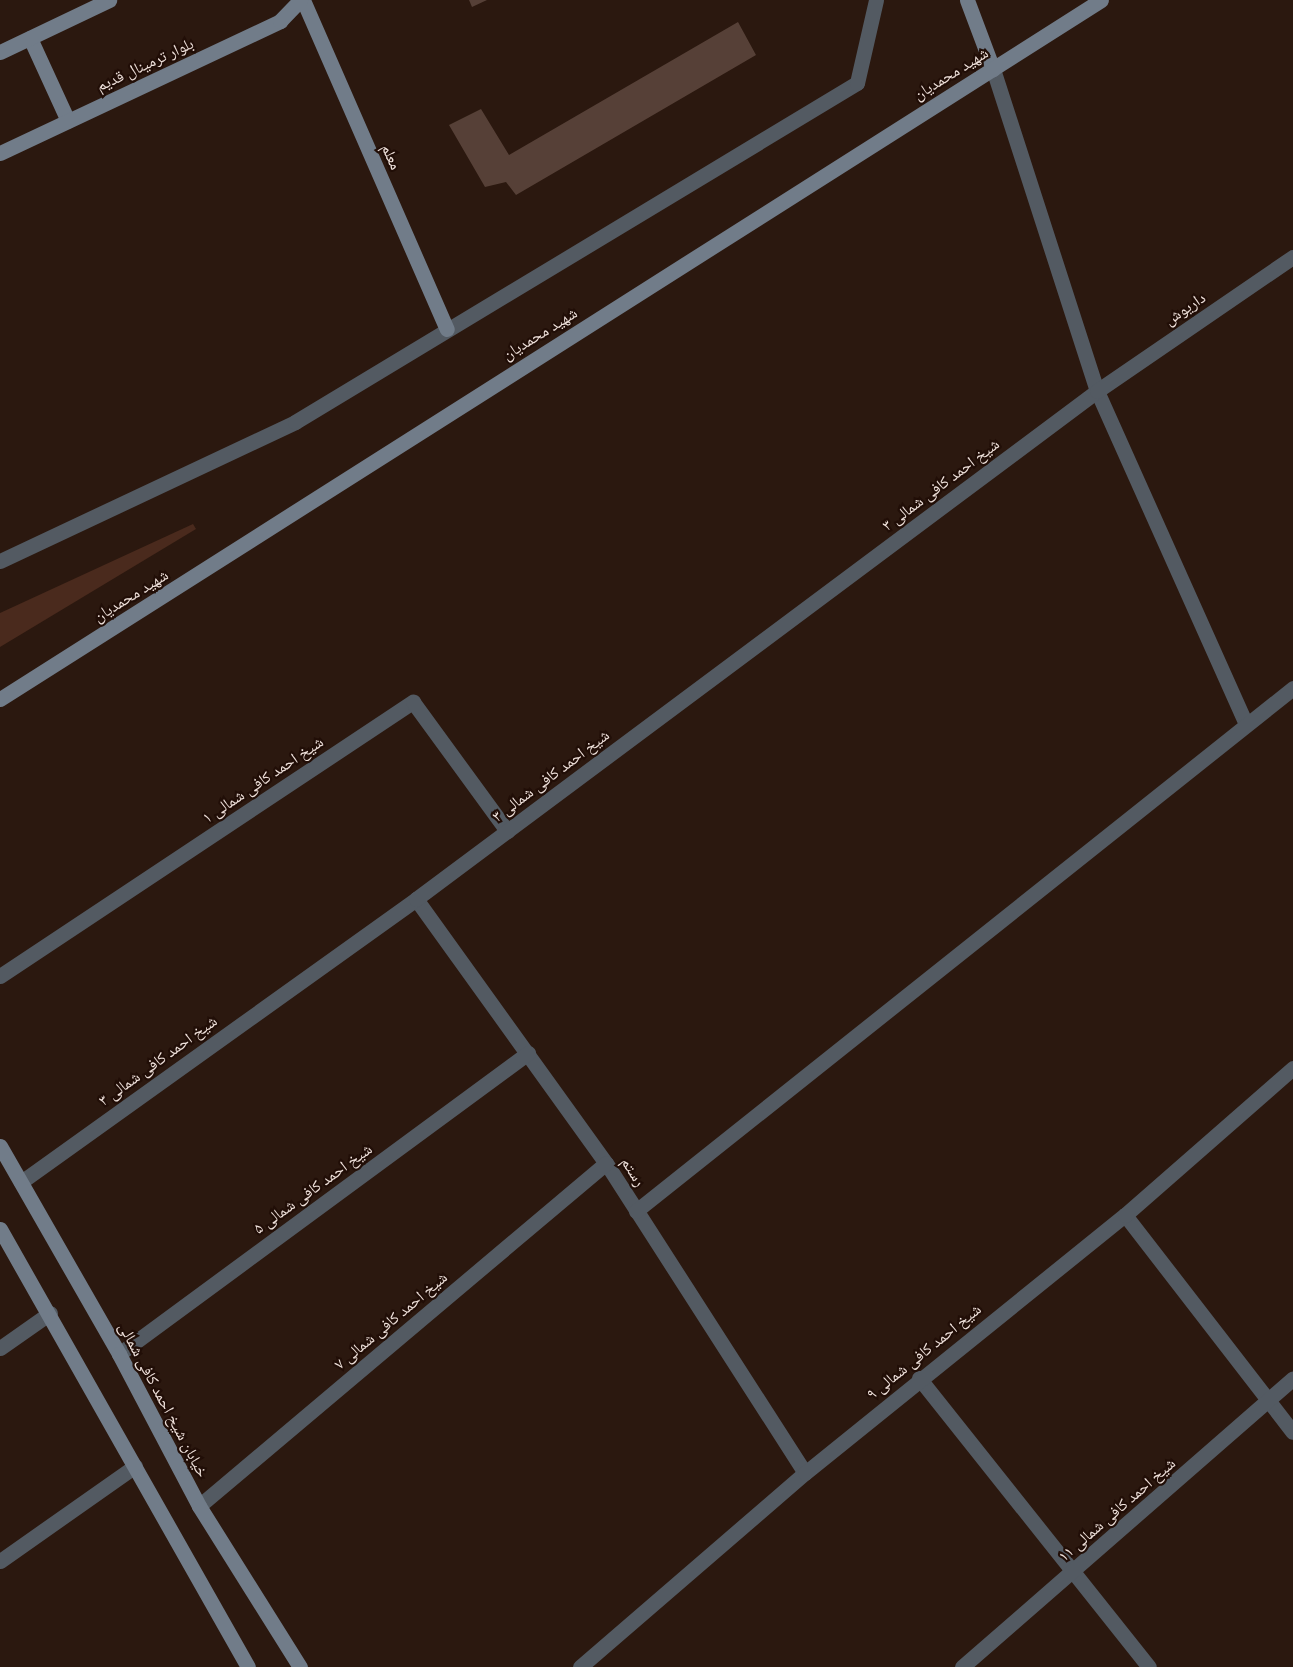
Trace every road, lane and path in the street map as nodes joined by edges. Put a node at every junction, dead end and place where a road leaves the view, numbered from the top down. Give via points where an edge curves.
1 (109, 0) edge
2 (301, 0) edge
3 (876, 0) edge
4 (967, 0) edge
5 (1101, 0) edge
6 (30, 38) junction
7 (0, 52) edge
8 (993, 69) junction
9 (68, 121) junction
10 (0, 153) edge
11 (1293, 257) edge
12 (447, 329) junction
13 (1097, 391) junction
14 (0, 561) edge
15 (1293, 688) edge
16 (0, 699) edge
17 (1246, 724) junction
18 (507, 831) junction
19 (416, 899) junction
20 (0, 976) edge
21 (528, 1053) junction
22 (1293, 1068) edge
23 (0, 1146) edge
24 (606, 1163) junction
25 (21, 1182) junction
26 (636, 1211) junction
27 (1125, 1215) junction
28 (0, 1229) edge
29 (50, 1313) junction
30 (0, 1348) edge
31 (119, 1354) junction
32 (919, 1378) junction
33 (1293, 1378) edge
34 (1267, 1402) junction
35 (1293, 1432) edge
36 (135, 1466) junction
37 (805, 1473) junction
38 (199, 1506) junction
39 (0, 1561) edge
40 (1072, 1574) junction
41 (248, 1667) edge
42 (300, 1667) edge
43 (580, 1667) edge
44 (963, 1667) edge
45 (1149, 1667) edge

1 - 6 street
2 - 9 street, بلوار ترمینال قدیم via 280,21
2 - 12 street, معلم
3 - 12 street via 857,82
4 - 8 street
5 - 8 street, شهید محمدیان
6 - 7 street
6 - 9 street
8 - 13 street
8 - 16 street, شهید محمدیان
9 - 10 street, بلوار ترمینال قدیم
11 - 13 street, داریوش
12 - 14 street via 295,422
13 - 17 street
13 - 18 street, شیخ احمد کافی شمالی ۳
15 - 17 street
17 - 26 street
18 - 19 street, شیخ احمد کافی شمالی ۳
18 - 20 street, شیخ احمد کافی شمالی ۱ via 414,702
19 - 21 street, رستم
19 - 25 street, شیخ احمد کافی شمالی ۳
21 - 24 street, رستم
21 - 31 street, شیخ احمد کافی شمالی ۵
22 - 27 street, شیخ احمد کافی شمالی ۹
23 - 25 street, خیابان شیخ احمد کافی شمالی
24 - 26 street, رستم
24 - 38 street, شیخ احمد کافی شمالی ۷
25 - 31 street, خیابان شیخ احمد کافی شمالی
26 - 37 street, رستم
27 - 32 street, شیخ احمد کافی شمالی ۹
27 - 34 street
28 - 29 street
29 - 30 street
29 - 36 street
31 - 38 street, خیابان شیخ احمد کافی شمالی
32 - 37 street, شیخ احمد کافی شمالی ۹
32 - 40 street
33 - 34 street, شیخ احمد کافی شمالی ۱۱
34 - 35 street
34 - 40 street, شیخ احمد کافی شمالی ۱۱
36 - 39 street
36 - 41 street
37 - 43 street, شیخ احمد کافی شمالی ۹
38 - 42 street, خیابان شیخ احمد کافی شمالی
40 - 44 street, شیخ احمد کافی شمالی ۱۱
40 - 45 street

